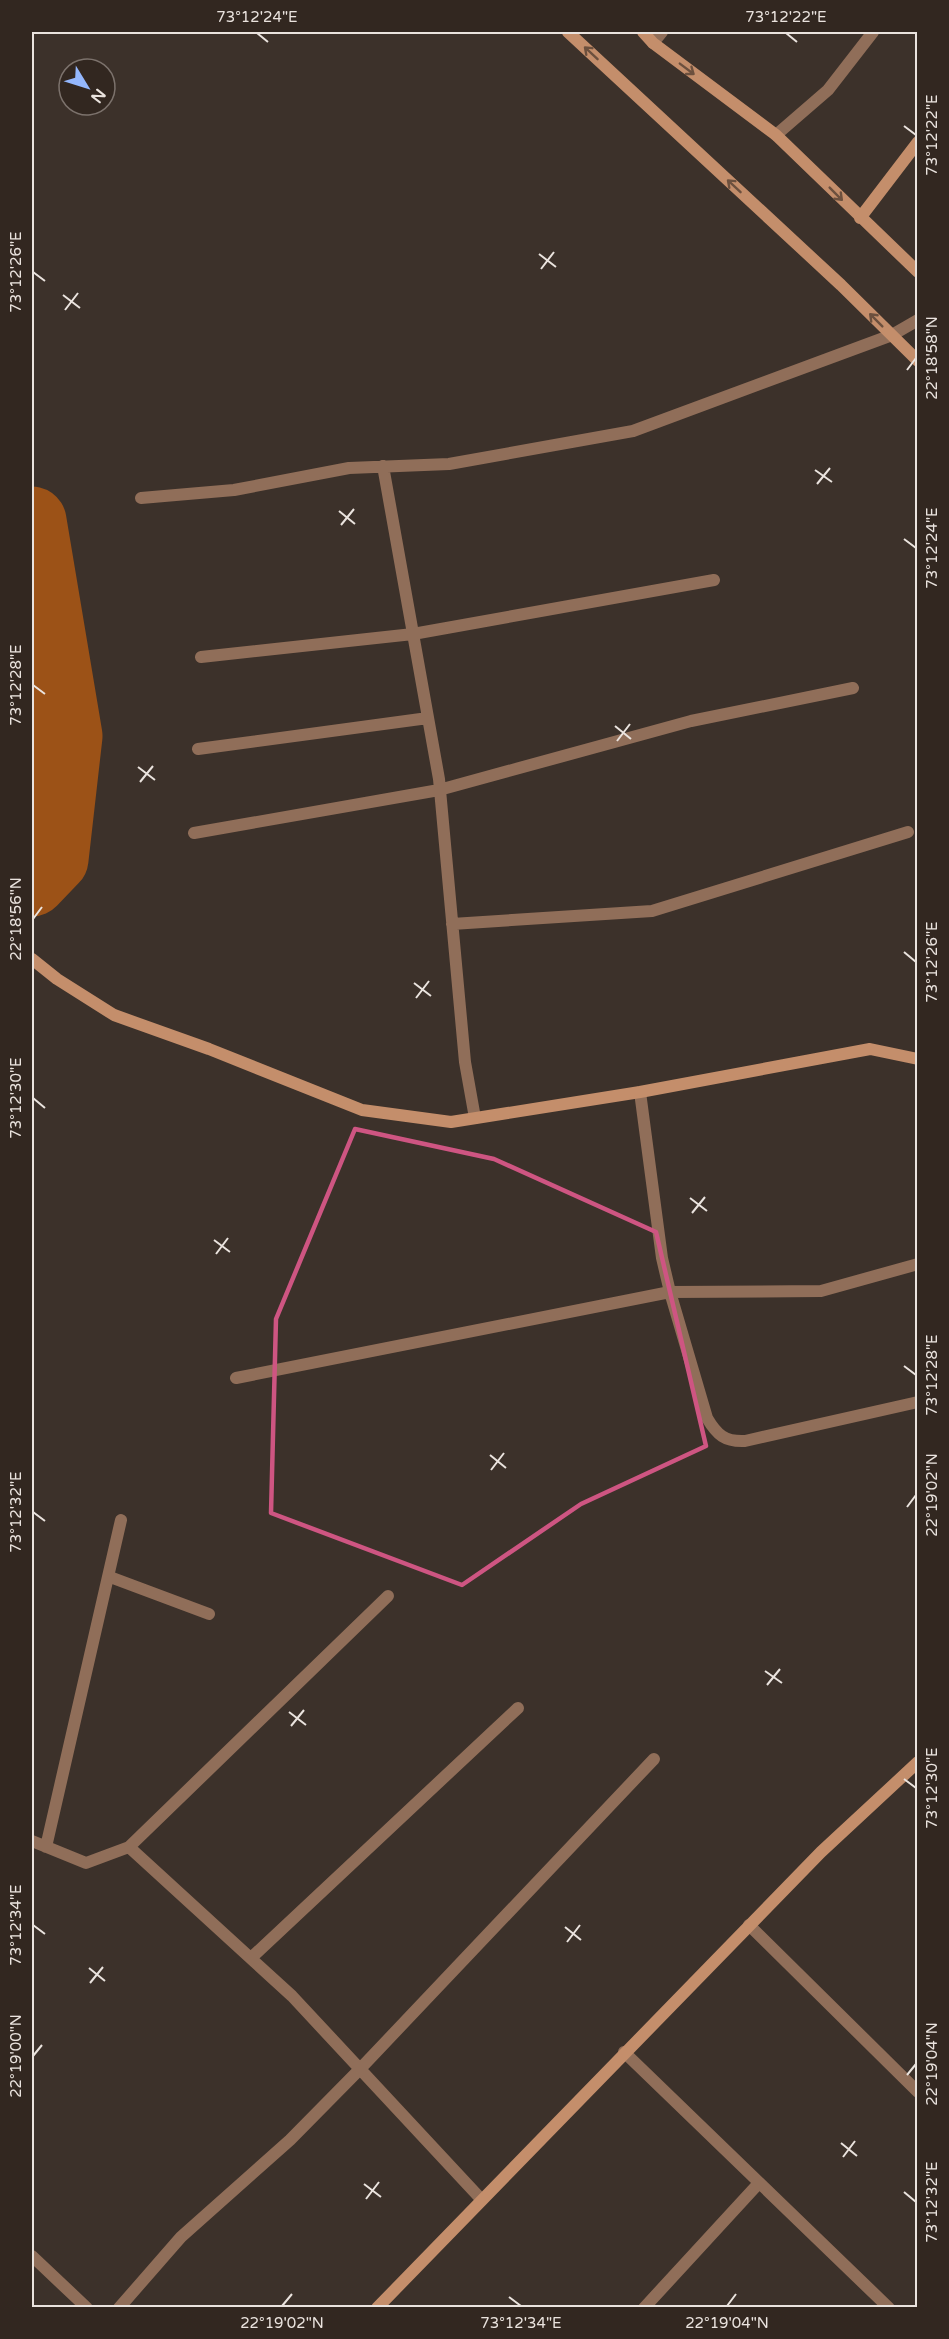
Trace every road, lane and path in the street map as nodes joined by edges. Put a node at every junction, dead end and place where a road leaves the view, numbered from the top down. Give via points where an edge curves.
1 (568, 32) edge
2 (643, 32) edge
3 (662, 32) edge
4 (873, 32) edge
5 (653, 43) junction
6 (776, 135) junction
7 (918, 142) edge
8 (860, 218) junction
9 (918, 272) edge
10 (918, 321) edge
11 (892, 335) junction
12 (918, 361) edge
13 (383, 466) junction
14 (141, 498) dead end
15 (714, 580) dead end
16 (412, 633) junction
17 (201, 657) dead end
18 (853, 688) dead end
19 (428, 718) junction
20 (198, 749) dead end
21 (439, 790) junction
22 (908, 832) dead end
23 (194, 833) dead end
24 (452, 924) junction
25 (32, 959) edge
26 (918, 1059) edge
27 (640, 1092) junction
28 (475, 1118) junction
29 (918, 1264) edge
30 (670, 1292) junction
31 (236, 1378) dead end
32 (918, 1402) edge
33 (121, 1520) dead end
34 (110, 1577) junction
35 (388, 1596) dead end
36 (209, 1614) dead end
37 (518, 1708) dead end
38 (654, 1759) dead end
39 (918, 1762) edge
40 (32, 1841) edge
41 (46, 1847) junction
42 (129, 1847) junction
43 (749, 1925) junction
44 (251, 1958) junction
45 (624, 2052) junction
46 (360, 2069) junction
47 (918, 2092) edge
48 (759, 2182) junction
49 (481, 2199) junction
50 (32, 2256) edge
51 (87, 2307) edge
52 (119, 2307) edge
53 (378, 2307) edge
54 (644, 2307) edge
55 (889, 2307) edge

11 -> 1 street
2 - 5 street
3 - 5 street
4 - 6 street via 828,90
5 -> 6 street
6 -> 8 street
7 - 8 street
8 - 9 street
10 - 11 street
11 - 12 street
11 - 13 street via 633,431 449,464
13 - 14 street via 349,468 234,490
13 - 16 street
15 - 16 street
16 - 17 street
16 - 19 street
18 - 21 street via 691,721
19 - 20 street
19 - 21 street
21 - 23 street
21 - 24 street
22 - 24 street via 652,911
24 - 28 street via 465,1062
25 - 28 street via 114,1015 362,1110 451,1122
26 - 27 street via 870,1049
27 - 28 street
27 - 30 street
29 - 30 street via 821,1291
30 - 31 street
30 - 32 street via 707,1418 729,1442
33 - 34 street
34 - 36 street
34 - 41 street
35 - 42 street
37 - 44 street
38 - 46 street
39 - 43 street
40 - 41 street
41 - 42 street via 86,1863
42 - 44 street
43 - 45 street
43 - 47 street
44 - 46 street
45 - 48 street
45 - 49 street
46 - 49 street
46 - 52 street via 290,2140 181,2237
48 - 54 street
48 - 55 street
49 - 53 street
50 - 51 street

